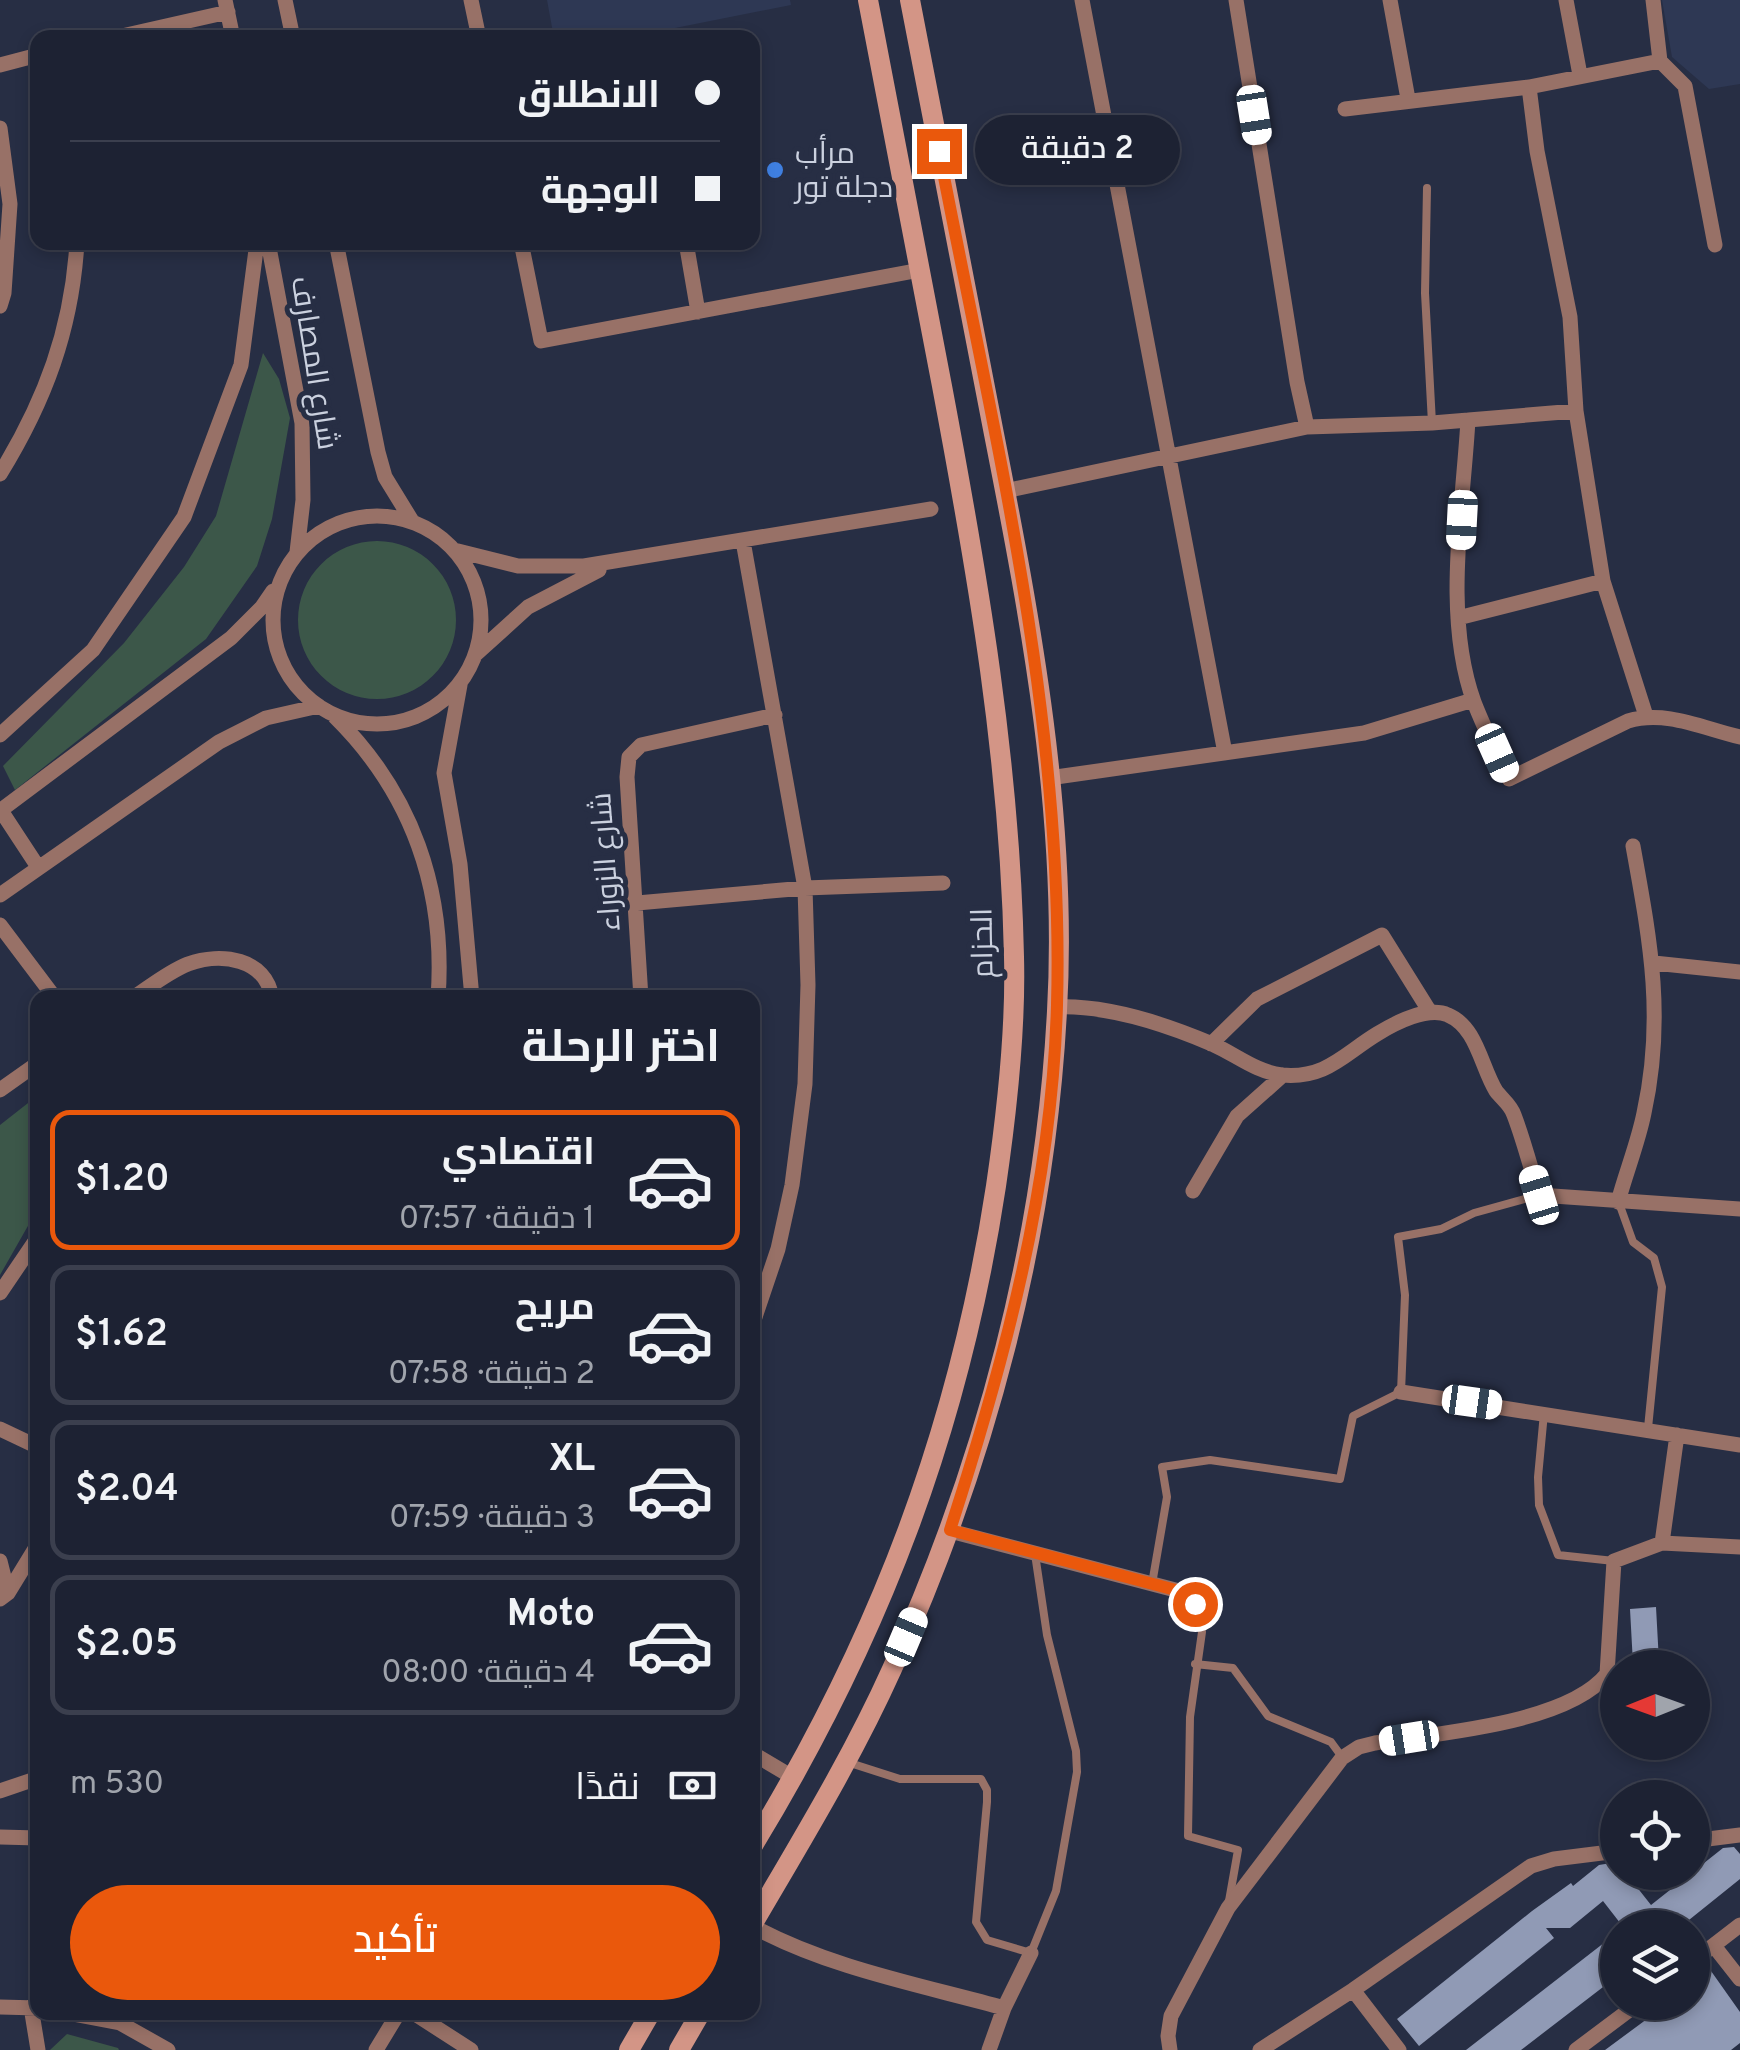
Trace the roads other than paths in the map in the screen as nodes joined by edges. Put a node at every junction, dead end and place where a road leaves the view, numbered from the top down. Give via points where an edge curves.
1 (286, 0) edge
2 (471, 0) edge
3 (868, 0) edge
4 (910, 0) edge
5 (1082, 0) edge
6 (1236, 0) edge
7 (1390, 0) edge
8 (1566, 0) edge
9 (1653, 0) edge
10 (226, 6) edge
11 (141, 30) edge
12 (292, 30) edge
13 (477, 30) edge
14 (30, 57) edge
15 (1660, 61) junction
16 (0, 65) edge
17 (1580, 75) junction
18 (1530, 87) junction
19 (1408, 100) junction
20 (1346, 108) dead end
21 (0, 128) edge
22 (1427, 188) dead end
23 (1715, 245) dead end
24 (77, 250) edge
25 (256, 250) edge
26 (270, 250) edge
27 (338, 250) edge
28 (523, 250) edge
29 (687, 250) edge
30 (920, 270) junction
31 (0, 306) edge
32 (698, 312) junction
33 (1576, 411) junction
34 (1468, 420) junction
35 (1432, 423) junction
36 (1307, 428) junction
37 (1170, 456) junction
38 (0, 474) edge
39 (1005, 492) junction
40 (931, 508) dead end
41 (412, 521) junction
42 (743, 541) junction
43 (454, 550) junction
44 (297, 552) junction
45 (622, 562) junction
46 (280, 579) junction
47 (1603, 580) junction
48 (1458, 618) junction
49 (474, 656) junction
50 (460, 681) junction
51 (1473, 700) junction
52 (325, 710) junction
53 (775, 715) junction
54 (1646, 716) junction
55 (0, 735) edge
56 (1740, 737) edge
57 (1226, 753) junction
58 (1049, 778) junction
59 (0, 809) edge
60 (1633, 846) dead end
61 (38, 867) junction
62 (943, 883) dead end
63 (805, 888) junction
64 (0, 894) edge
65 (637, 902) junction
66 (0, 925) edge
67 (1654, 963) junction
68 (1740, 972) edge
69 (49, 990) edge
70 (145, 990) edge
71 (271, 990) edge
72 (438, 990) edge
73 (471, 990) edge
74 (641, 990) edge
75 (1057, 1007) junction
76 (1430, 1012) junction
77 (1212, 1044) junction
78 (30, 1069) edge
79 (1283, 1075) junction
80 (0, 1090) edge
81 (1193, 1191) dead end
82 (1539, 1195) junction
83 (1618, 1202) junction
84 (1740, 1209) edge
85 (30, 1249) edge
86 (0, 1293) edge
87 (760, 1301) edge
88 (1401, 1392) junction
89 (1544, 1413) junction
90 (1648, 1428) junction
91 (0, 1430) edge
92 (1676, 1435) junction
93 (30, 1443) edge
94 (1740, 1444) edge
95 (950, 1530) junction
96 (1662, 1543) junction
97 (1740, 1547) edge
98 (1035, 1554) junction
99 (30, 1556) edge
100 (0, 1560) edge
101 (1614, 1561) junction
102 (1152, 1584) junction
103 (1183, 1592) joint
104 (4, 1596) edge
105 (1195, 1664) junction
106 (760, 1758) edge
107 (1342, 1758) junction
108 (846, 1762) junction
109 (794, 1778) junction
110 (30, 1781) edge
111 (0, 1791) edge
112 (760, 1834) edge
113 (1740, 1836) edge
114 (0, 1837) edge
115 (30, 1838) edge
116 (1710, 1840) edge
117 (1600, 1853) edge
118 (1228, 1908) junction
119 (760, 1911) edge
120 (1740, 1925) edge
121 (760, 1929) edge
122 (1714, 1946) junction
123 (1710, 1949) edge
124 (1031, 1953) junction
125 (1740, 1979) edge
126 (1353, 1990) junction
127 (0, 2007) edge
128 (30, 2008) edge
129 (1004, 2008) junction
130 (35, 2020) edge
131 (104, 2020) edge
132 (394, 2020) edge
133 (424, 2020) edge
134 (647, 2020) edge
135 (696, 2020) edge
136 (1622, 2020) edge
137 (1600, 2043) edge
138 (38, 2050) edge
139 (168, 2050) edge
140 (376, 2050) edge
141 (471, 2050) edge
142 (628, 2050) edge
143 (679, 2050) edge
144 (989, 2050) edge
145 (1170, 2050) edge
146 (1260, 2050) edge
147 (1399, 2050) edge
148 (1576, 2050) edge

1 - 12 street
2 - 13 street
3 - 30 main road, الحزام
4 - 39 main road
5 - 37 street
6 - 36 street
7 - 19 street
8 - 17 street
9 - 15 street
10 - 11 street
14 - 16 street
15 - 17 street
15 - 23 street via 1685,86
17 - 18 street
18 - 19 street
18 - 33 street via 1570,317
19 - 20 street
21 - 31 street via 10,204
22 - 35 lane
24 - 38 street via 56,366
25 - 55 street via 241,365 184,517 92,650
26 - 44 street, شارع المصارف via 302,423
27 - 41 street via 378,452
28 - 32 street via 541,342
29 - 32 street
30 - 32 street
30 - 109 main road, الحزام via 989,644 1006,791 1014,961 1003,1140 978,1299 940,1439 870,1628
33 - 34 street
33 - 47 street
34 - 35 street
34 - 48 street
35 - 36 street
36 - 37 street
37 - 39 street
37 - 57 street
39 - 58 main road
40 - 42 street
41 - 43 street
41 - 44 street via 350,519
42 - 45 street
42 - 53 street
43 - 45 street via 536,567
43 - 49 street via 477,594
44 - 46 street
45 - 49 street via 586,574 528,608
46 - 52 street via 273,626 280,657 295,685
46 - 59 street via 230,638
47 - 48 street
47 - 54 street
48 - 51 street
49 - 50 street
50 - 52 street via 438,704 394,722 363,723
50 - 73 street via 444,773
51 - 54 street via 1508,779
51 - 57 street via 1364,733
52 - 61 street via 266,718 219,742
52 - 72 street via 385,776 421,846 438,932
53 - 63 street
53 - 65 street, شارع الزوراء via 641,745 629,757
54 - 56 street
57 - 58 street
58 - 75 main road
59 - 61 street
60 - 67 street
61 - 64 street
62 - 63 street
63 - 65 street
63 - 87 street via 802,1100 786,1219
65 - 74 street, شارع الزوراء
66 - 69 street
67 - 68 street
67 - 83 street via 1644,1114
70 - 71 street via 193,962 215,960 260,969
75 - 77 street via 1125,1014
75 - 95 main road via 1042,1162 1023,1268 1001,1370
76 - 77 street via 1382,935 1257,1000
76 - 79 street via 1377,1034 1339,1064
76 - 82 street via 1446,1013 1470,1034 1496,1091 1513,1110
77 - 79 street
78 - 80 street
79 - 81 street via 1237,1116
82 - 83 street
82 - 88 lane via 1398,1237 1406,1295
83 - 84 street
83 - 90 lane via 1633,1242 1654,1258 1662,1286
85 - 86 street
88 - 89 street
88 - 102 lane via 1353,1416 1340,1479 1210,1460 1162,1467 1166,1497
89 - 90 street
89 - 101 lane via 1539,1505 1558,1555
90 - 92 street
91 - 93 street
92 - 94 street
92 - 96 street
95 - 98 street
95 - 108 main road
96 - 97 street
96 - 101 street
98 - 102 street
98 - 124 lane via 1077,1772 1056,1892
99 - 104 street
100 - 104 street
101 - 107 street via 1608,1674 1599,1684 1534,1715 1375,1743
102 - 103 street
103 - 105 lane via 1201,1618
105 - 107 lane via 1233,1668 1268,1716 1331,1742
105 - 118 lane via 1188,1836 1238,1850
106 - 109 street
107 - 118 street
108 - 119 main road
108 - 124 lane via 900,1779 980,1779 987,1802 976,1922 987,1940
109 - 112 main road, الحزام
110 - 111 street
113 - 116 street
114 - 115 street
117 - 126 street via 1531,1866
118 - 145 street via 1171,2016
120 - 122 street
121 - 129 street via 862,1968
122 - 123 street
122 - 125 street
124 - 129 street
126 - 146 street
126 - 147 street
127 - 128 street
129 - 144 street
130 - 138 street
131 - 139 street
132 - 140 street
133 - 141 street
134 - 142 main road
135 - 143 main road
136 - 137 street
137 - 148 street

